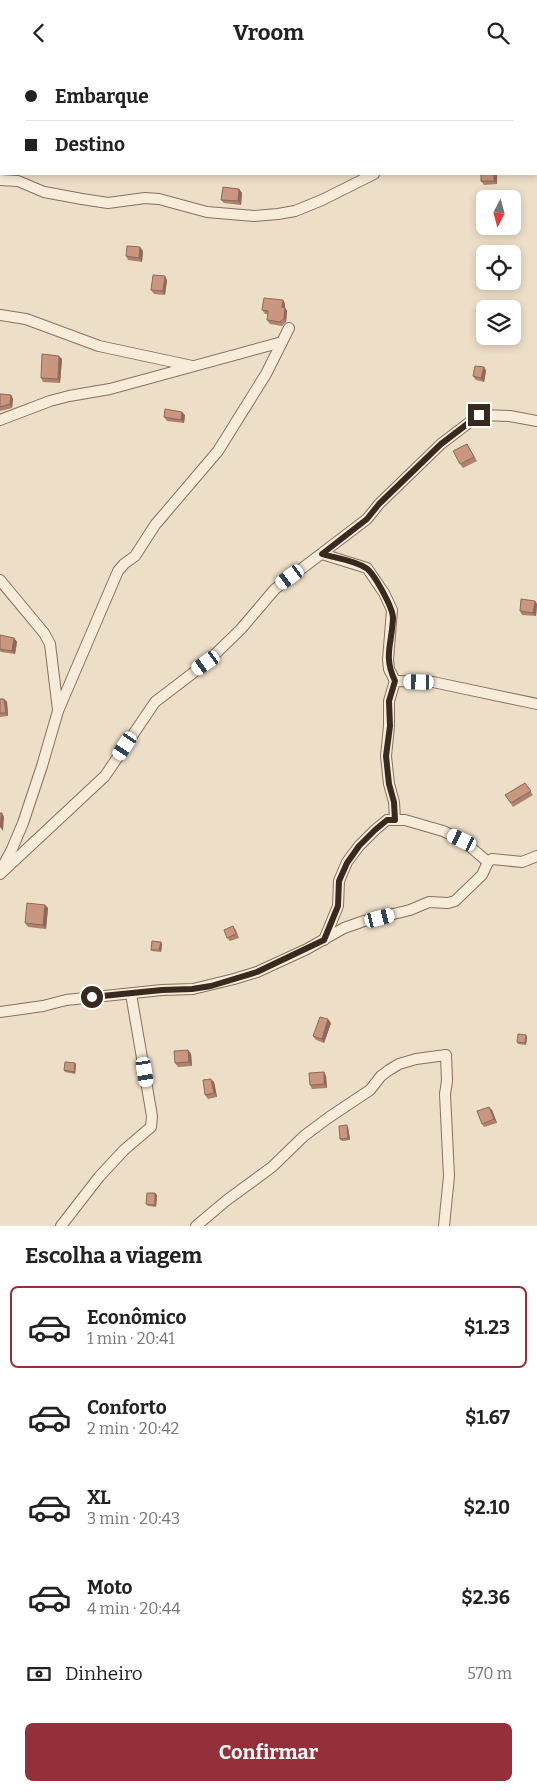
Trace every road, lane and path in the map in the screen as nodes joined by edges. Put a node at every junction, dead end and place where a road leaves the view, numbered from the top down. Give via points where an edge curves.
1 (372, 175) edge
2 (0, 180) edge
3 (0, 315) edge
4 (288, 328) dead end
5 (282, 341) junction
6 (193, 366) junction
7 (0, 420) edge
8 (537, 421) edge
9 (322, 554) junction
10 (0, 580) edge
11 (395, 681) junction
12 (537, 704) edge
13 (58, 711) junction
14 (395, 820) junction
15 (537, 856) edge
16 (488, 862) junction
17 (0, 873) edge
18 (324, 940) junction
19 (131, 994) junction
20 (0, 1012) edge
21 (61, 1226) edge
22 (196, 1226) edge
23 (444, 1226) edge

1 - 2 street via 295,211 254,216 207,211 159,199 108,203 44,192 18,181
3 - 6 street via 26,319 99,346
4 - 5 street
5 - 6 street
5 - 13 street via 266,374 218,451 155,525 134,556 118,571
6 - 7 street via 110,389 50,401
8 - 9 street via 479,415 441,444 367,519
9 - 11 street via 367,568 384,593 392,610 388,660
9 - 17 street via 274,589 241,629 206,663 155,702 106,776
10 - 13 street via 50,644
11 - 12 street via 433,682
11 - 14 street via 389,701 386,756
13 - 17 street via 23,823
14 - 16 street via 443,831 462,840
14 - 18 street via 387,820 375,830 347,863 339,881 338,906
15 - 16 street via 522,862 492,859
16 - 18 street via 482,875 455,901 429,903 364,921
18 - 19 street via 257,972 211,986
19 - 20 street via 66,1000
19 - 21 street via 152,1116 151,1127 99,1177
22 - 23 street via 272,1167 304,1136 370,1089 385,1073 416,1059 446,1055 449,1176

